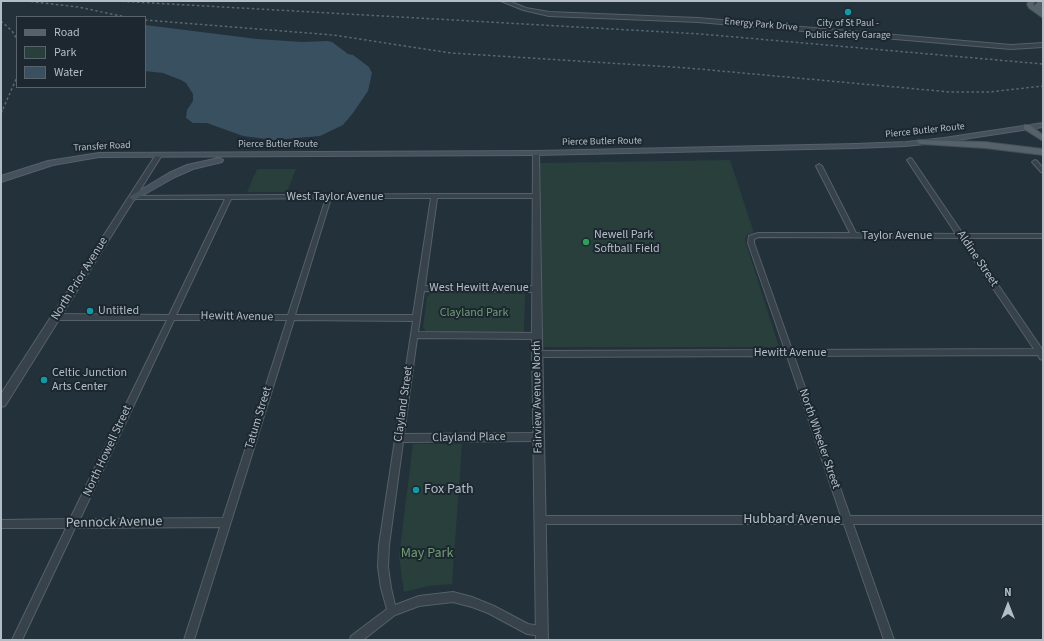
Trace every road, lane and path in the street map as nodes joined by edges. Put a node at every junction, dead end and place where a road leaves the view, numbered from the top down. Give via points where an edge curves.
1 (504, 1) edge
2 (1032, 1) edge
3 (1043, 2) edge
4 (1043, 12) edge
5 (1043, 16) edge
6 (1043, 45) edge
7 (1043, 125) edge
8 (1030, 126) junction
9 (1043, 134) edge
10 (1043, 139) edge
11 (921, 142) junction
12 (1043, 152) edge
13 (536, 153) junction
14 (159, 156) junction
15 (237, 156) junction
16 (910, 160) dead end
17 (1035, 162) dead end
18 (819, 166) dead end
19 (1043, 171) edge
20 (1, 179) edge
21 (434, 196) junction
22 (537, 196) junction
23 (133, 197) junction
24 (229, 197) junction
25 (329, 197) junction
26 (854, 236) junction
27 (962, 236) junction
28 (1043, 236) edge
29 (751, 238) joint
30 (421, 288) junction
31 (536, 288) junction
32 (172, 317) junction
33 (56, 318) junction
34 (290, 318) junction
35 (417, 318) junction
36 (414, 335) junction
37 (537, 336) junction
38 (537, 354) junction
39 (789, 354) junction
40 (1042, 354) edge
41 (1, 403) edge
42 (539, 437) junction
43 (400, 438) junction
44 (540, 520) junction
45 (848, 520) junction
46 (1043, 520) edge
47 (226, 522) junction
48 (1, 524) edge
49 (74, 524) junction
50 (392, 611) junction
51 (542, 636) edge
52 (18, 640) edge
53 (189, 640) edge
54 (355, 640) edge
55 (889, 640) edge

1 - 6 street, Energy Park Drive via 549,14 698,20 1011,47
2 - 5 main road via 1032,7
3 - 4 main road via 1037,6
7 - 8 main road, Pierce Butler Route
8 - 9 main road
8 - 10 main road
8 - 11 main road, Pierce Butler Route
11 - 12 main road via 985,145
11 - 13 main road, Pierce Butler Route via 855,146
13 - 15 main road, Pierce Butler Route
13 - 22 street, Fairview Avenue North
14 - 15 main road, Pierce Butler Route
14 - 20 main road, Transfer Road via 88,156 39,166
14 - 23 street, North Prior Avenue
15 - 23 main road via 172,174
16 - 27 street, Aldine Street
17 - 19 street
18 - 26 street
21 - 22 street, West Taylor Avenue
21 - 25 street, West Taylor Avenue
21 - 30 street, Clayland Street
22 - 31 street, Fairview Avenue North
23 - 24 street, West Taylor Avenue
23 - 33 street, North Prior Avenue
24 - 25 street, West Taylor Avenue
24 - 32 street, North Howell Street
25 - 34 street, Tatum Street
26 - 27 street, Taylor Avenue
26 - 29 street, Taylor Avenue via 758,235
27 - 28 street, Taylor Avenue
27 - 40 street, Aldine Street
29 - 39 street, North Wheeler Street
30 - 31 street, West Hewitt Avenue
30 - 35 street, Clayland Street
31 - 37 street, Fairview Avenue North
32 - 33 street, Hewitt Avenue
32 - 34 street, Hewitt Avenue
32 - 49 street, North Howell Street
33 - 41 street, North Prior Avenue
34 - 35 street, Hewitt Avenue
34 - 47 street, Tatum Street
35 - 36 street, Clayland Street
36 - 37 street
36 - 43 street, Clayland Street
37 - 38 street, Fairview Avenue North
38 - 39 street, Hewitt Avenue
38 - 42 street, Fairview Avenue North
39 - 40 street, Hewitt Avenue
39 - 45 street, North Wheeler Street
42 - 43 street, Clayland Place
42 - 44 street, Fairview Avenue North
43 - 50 street, Clayland Street via 384,545 383,567
44 - 45 street, Hubbard Avenue
44 - 51 street, Fairview Avenue North
45 - 46 street, Hubbard Avenue
45 - 55 street, North Wheeler Street
47 - 49 street, Pennock Avenue
47 - 53 street, Tatum Street
48 - 49 street, Pennock Avenue
49 - 52 street, North Howell Street
50 - 51 street via 419,601 453,597 491,609
50 - 54 street

